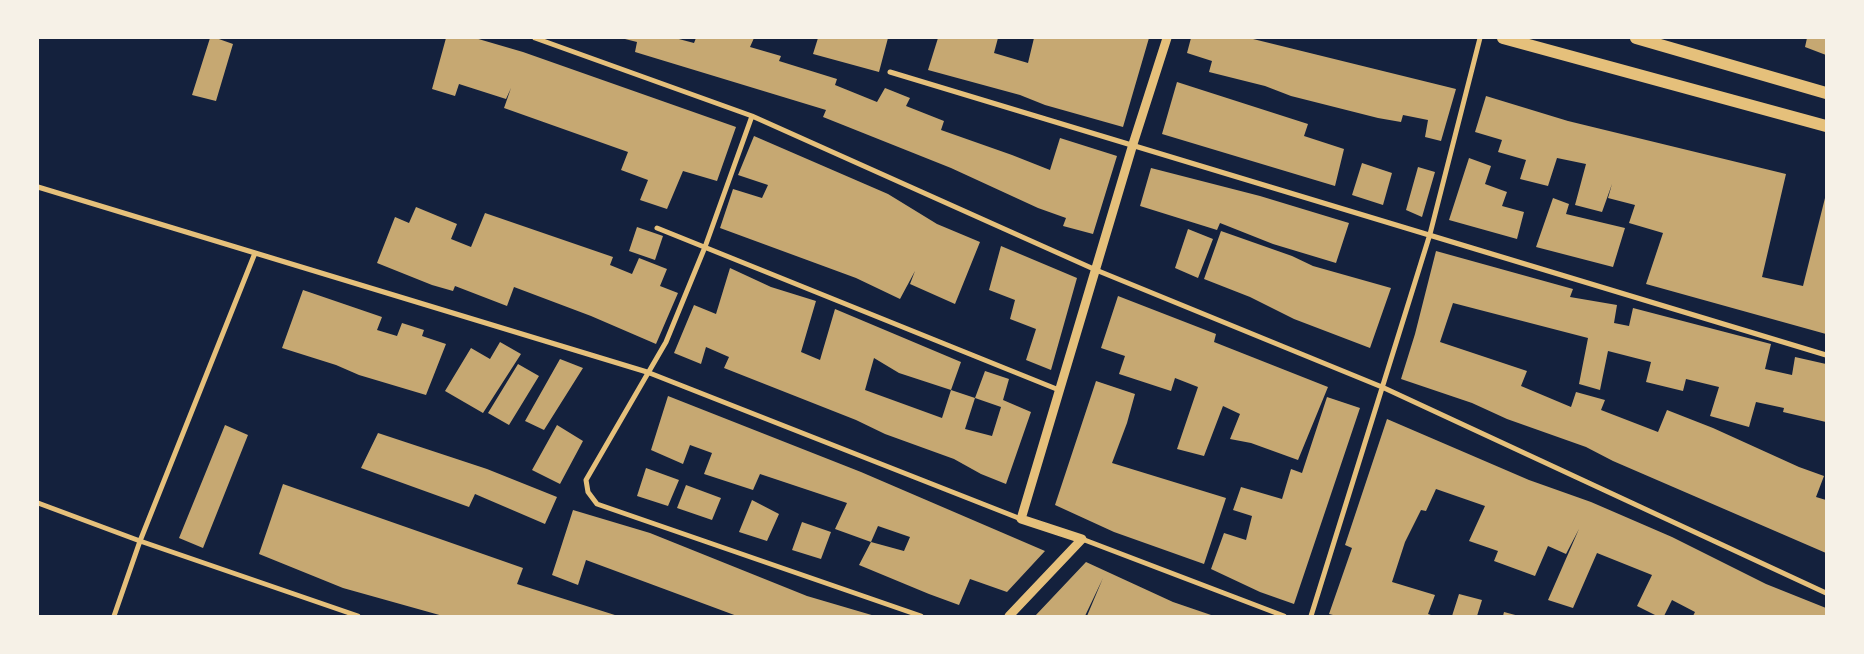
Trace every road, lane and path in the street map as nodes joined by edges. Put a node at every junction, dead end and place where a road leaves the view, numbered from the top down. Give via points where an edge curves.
1 (535, 38) edge
2 (1167, 38) edge
3 (1480, 38) edge
4 (1503, 38) edge
5 (1636, 38) edge
6 (890, 72) dead end
7 (1826, 93) edge
8 (752, 116) junction
9 (1826, 126) edge
10 (1133, 144) junction
11 (38, 187) edge
12 (658, 228) dead end
13 (1430, 234) junction
14 (705, 247) junction
15 (255, 253) junction
16 (1096, 270) junction
17 (1826, 354) edge
18 (647, 372) junction
19 (1382, 387) junction
20 (1060, 390) junction
21 (38, 503) edge
22 (1021, 519) junction
23 (1082, 539) junction
24 (140, 541) junction
25 (1826, 593) edge
26 (114, 616) edge
27 (358, 616) edge
28 (922, 616) edge
29 (1009, 616) edge
30 (1284, 616) edge
31 (1311, 616) edge

1 - 8 street
2 - 10 street
3 - 13 street
4 - 9 main road
5 - 7 main road
6 - 10 street
8 - 14 street
8 - 16 street
10 - 13 street
10 - 16 street
11 - 15 street
12 - 14 street
13 - 17 street
13 - 19 street
14 - 18 street via 666,342
14 - 20 street
15 - 18 street
15 - 24 street
16 - 19 street
16 - 20 street
18 - 22 street
18 - 28 street via 586,480 588,492 598,504
19 - 25 street
19 - 31 street
20 - 22 street
21 - 24 street
22 - 23 street
23 - 29 street
23 - 30 street
24 - 26 street
24 - 27 street

